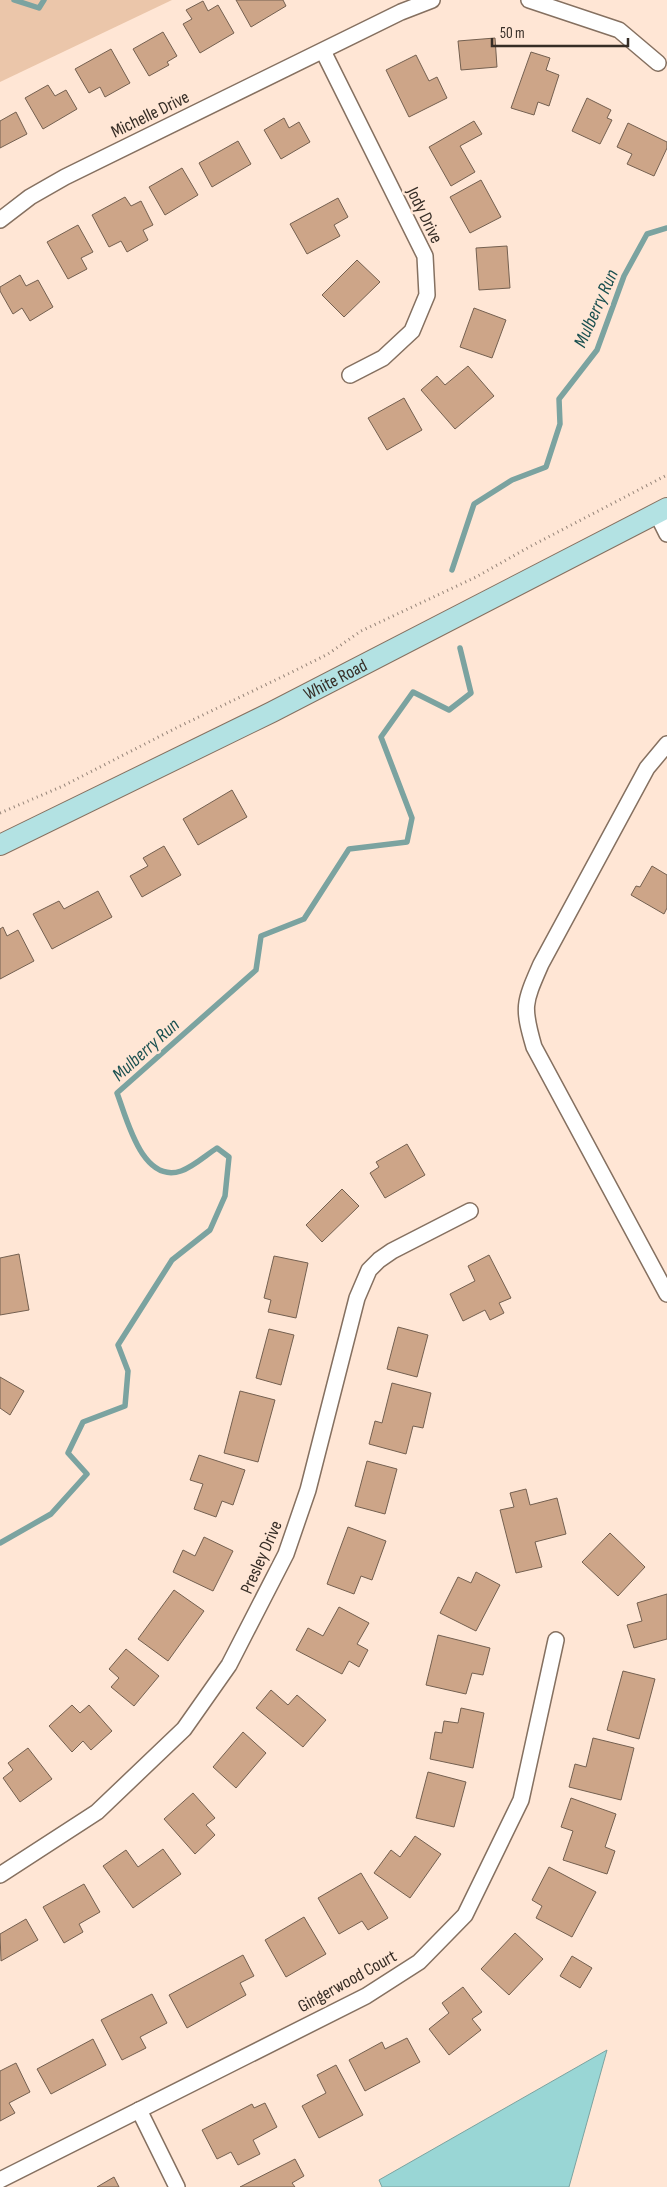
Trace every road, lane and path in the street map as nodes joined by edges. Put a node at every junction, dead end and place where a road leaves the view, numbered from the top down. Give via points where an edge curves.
1 (432, 0) edge
2 (529, 0) edge
3 (323, 51) junction
4 (658, 63) dead end
5 (0, 220) edge
6 (350, 375) dead end
7 (667, 475) edge
8 (662, 511) edge
9 (667, 534) edge
10 (667, 744) edge
11 (0, 813) edge
12 (0, 845) edge
13 (470, 1211) dead end
14 (667, 1294) edge
15 (556, 1640) dead end
16 (0, 1875) edge
17 (139, 2110) junction
18 (0, 2180) edge
19 (177, 2187) edge

1 - 3 street, Michelle Drive
2 - 4 street via 618,30
3 - 5 street, Michelle Drive via 65,177 30,197
3 - 6 street, Jody Drive via 425,256 427,295 412,331 383,358
7 - 11 path via 476,578 361,631 328,654 63,786
8 - 9 street
8 - 12 street, White Road via 281,708
10 - 14 street via 647,768 540,964 527,996 525,1016 534,1047
13 - 16 street, Presley Drive via 392,1251 369,1270 357,1298 308,1490 286,1554 229,1665 184,1729 97,1812
15 - 17 street, Gingerwood Court via 521,1800 465,1915 419,1962 366,1996
17 - 18 street, Gingerwood Court
17 - 19 street

